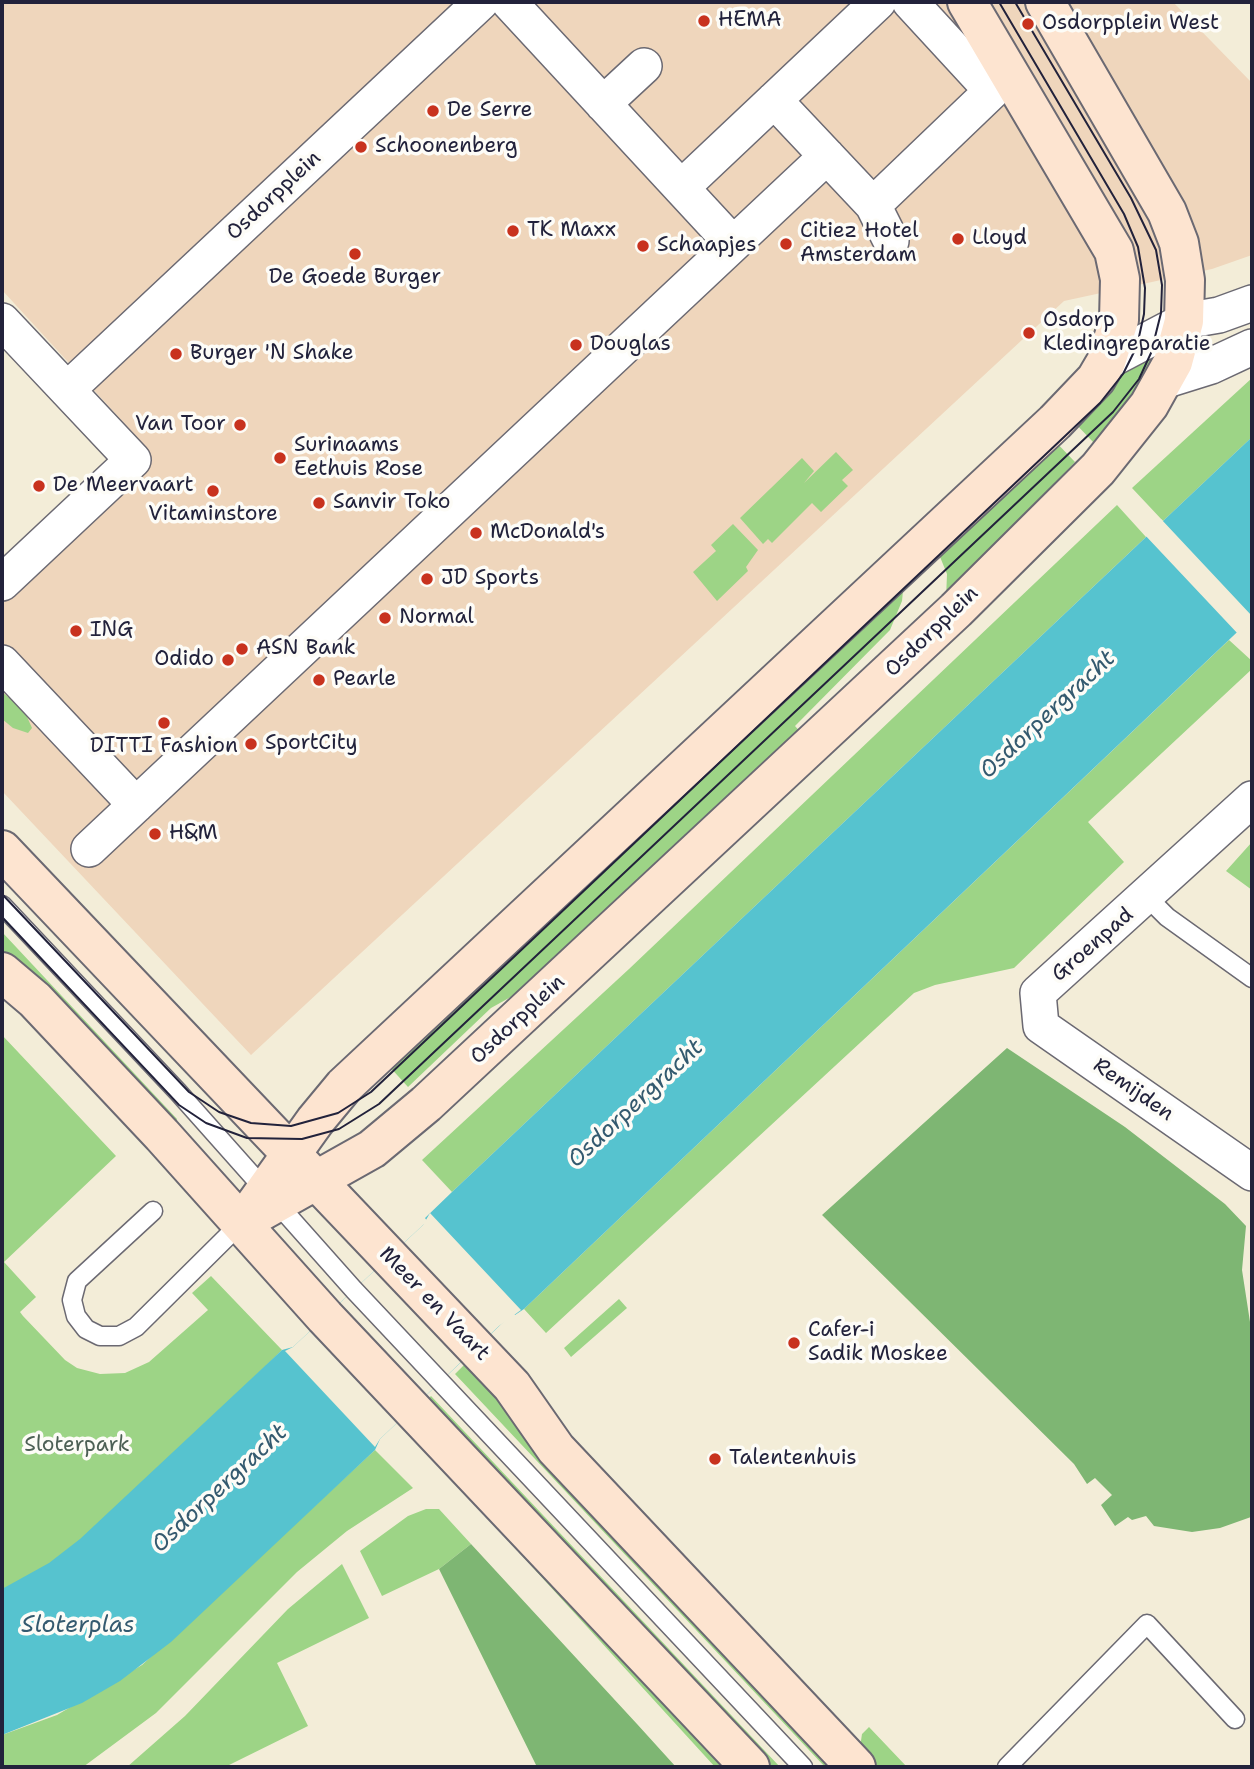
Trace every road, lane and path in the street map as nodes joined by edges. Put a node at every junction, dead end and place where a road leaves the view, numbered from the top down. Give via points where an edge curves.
1 (481, 2) edge
2 (509, 2) edge
3 (911, 2) edge
4 (967, 2) edge
5 (1045, 2) edge
6 (866, 6) edge
7 (644, 66) dead end
8 (774, 100) junction
9 (603, 104) junction
10 (827, 156) junction
11 (681, 188) junction
12 (873, 205) junction
13 (891, 241) dead end
14 (733, 244) junction
15 (1252, 303) edge
16 (2, 321) edge
17 (1184, 321) junction
18 (1252, 346) edge
19 (1106, 362) junction
20 (1163, 381) junction
21 (67, 390) junction
22 (2, 583) edge
23 (2, 663) edge
24 (1252, 799) edge
25 (136, 805) junction
26 (89, 849) dead end
27 (2, 850) edge
28 (1147, 897) junction
29 (2, 905) edge
30 (2, 972) edge
31 (1252, 978) edge
32 (1038, 993) joint
33 (344, 1086) junction
34 (248, 1109) junction
35 (372, 1149) junction
36 (303, 1167) junction
37 (1252, 1173) edge
38 (271, 1196) junction
39 (153, 1211) dead end
40 (242, 1222) junction
41 (357, 1223) junction
42 (1235, 1719) dead end
43 (750, 1767) edge
44 (803, 1767) edge
45 (856, 1767) edge
46 (1007, 1767) edge

1 - 21 street, Osdorpplein
2 - 9 street
3 - 12 street via 992,91
4 - 19 street, Osdorpplein via 1114,251 1120,279 1119,320
5 - 17 street, Osdorpplein via 1167,212 1179,243 1185,280
6 - 8 street
7 - 9 street
8 - 10 street
8 - 11 street
9 - 11 street
10 - 12 street
10 - 14 street
11 - 14 street
12 - 13 street
14 - 25 street
15 - 17 street
16 - 21 street
17 - 19 street
17 - 20 street, Osdorpplein
18 - 20 street via 1211,366
19 - 33 street, Osdorpplein via 1082,397
20 - 35 street, Osdorpplein via 1098,468 956,610 507,1031
21 - 22 street via 133,460
23 - 25 street
24 - 28 street, Groenpad
25 - 26 street
27 - 34 street, Meer en Vaart
28 - 31 lane, Groenpad via 1167,917
28 - 32 street, Groenpad
29 - 38 lane
30 - 40 street via 34,1000
32 - 37 street, Remijden via 1041,1026
33 - 34 street, Osdorpplein via 301,1106
33 - 36 street, Osdorpplein
34 - 36 street, Meer en Vaart
35 - 36 street, Osdorpplein
35 - 41 street, Osdorpplein via 351,1191
36 - 38 street, Osdorpplein
36 - 41 street, Meer en Vaart
38 - 40 street, Osdorpplein
38 - 44 lane
39 - 40 lane via 77,1281 72,1300 76,1316 86,1329 100,1336 119,1336 136,1327
40 - 43 street
41 - 45 street, Meer en Vaart via 524,1401 556,1449
42 - 46 lane via 1147,1624

